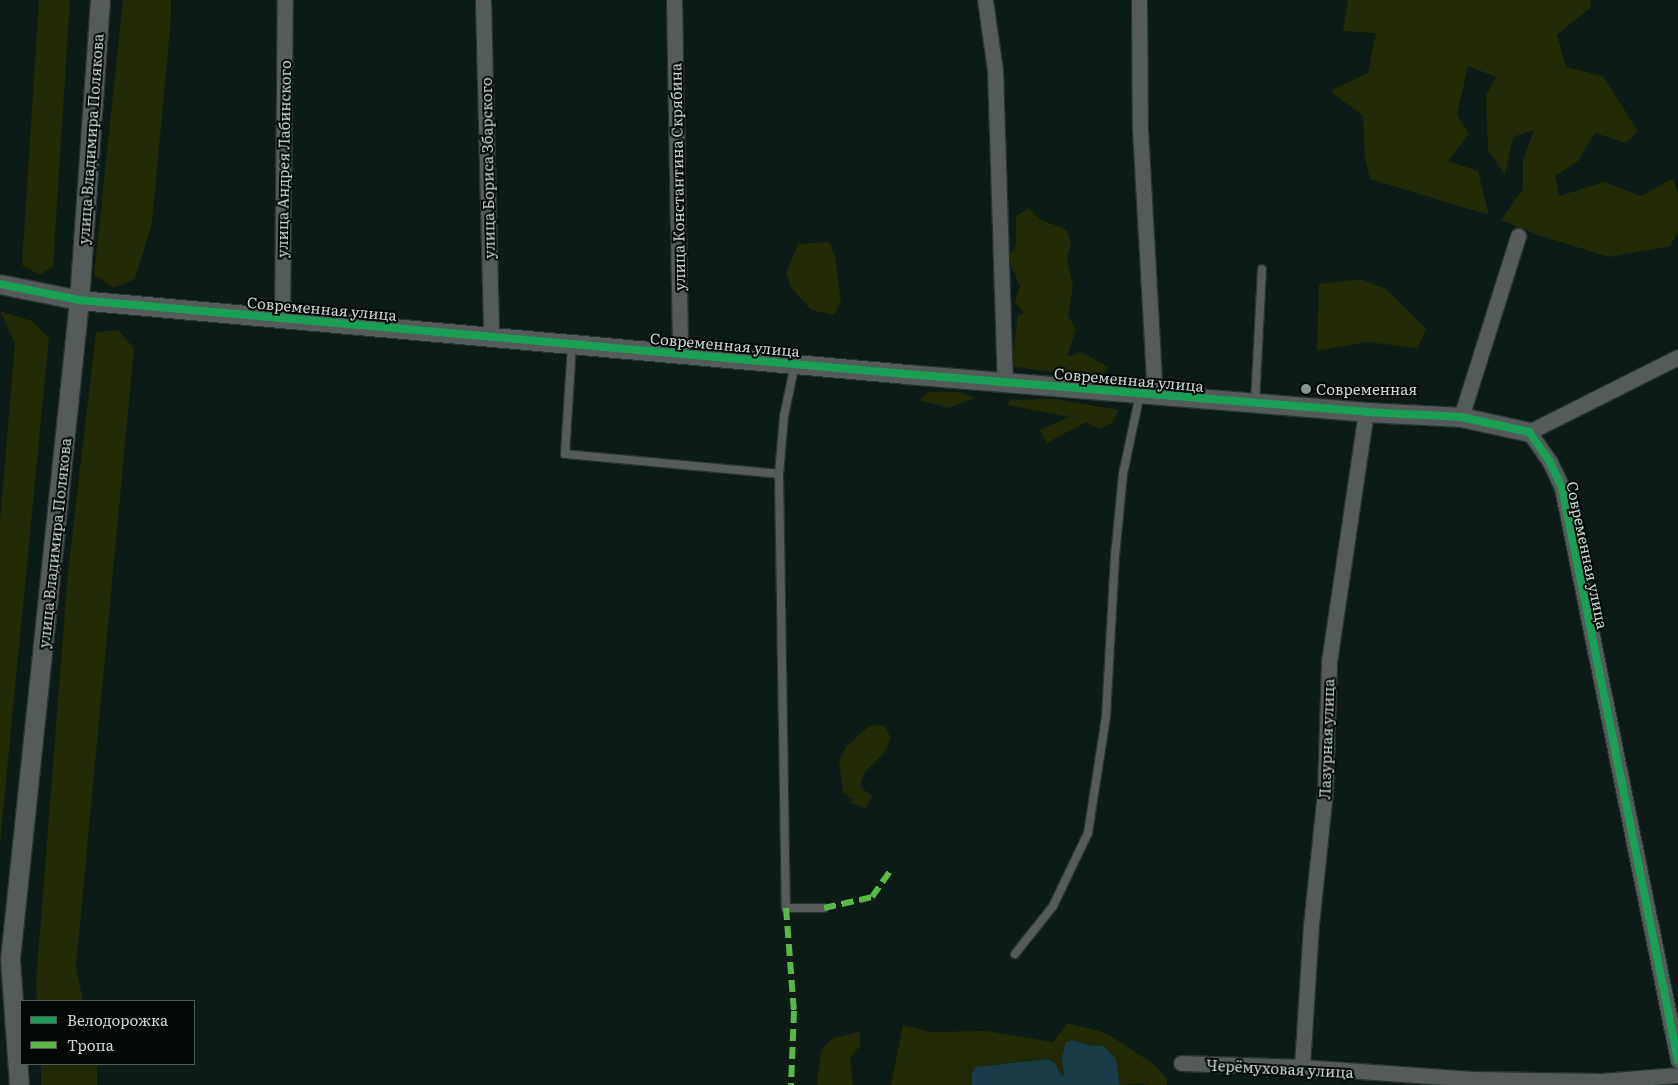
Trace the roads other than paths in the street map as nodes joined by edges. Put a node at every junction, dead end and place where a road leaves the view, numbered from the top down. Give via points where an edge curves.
1 (100, 0) edge
2 (285, 0) edge
3 (483, 0) edge
4 (674, 0) edge
5 (985, 0) edge
6 (1138, 0) edge
7 (1518, 236) dead end
8 (1262, 268) dead end
9 (0, 284) edge
10 (79, 300) junction
11 (282, 318) junction
12 (491, 337) junction
13 (572, 344) junction
14 (680, 354) junction
15 (1678, 357) edge
16 (795, 364) junction
17 (1005, 382) junction
18 (1148, 394) junction
19 (1255, 403) junction
20 (1366, 412) junction
21 (1462, 417) junction
22 (1529, 432) junction
23 (779, 474) junction
24 (824, 908) dead end
25 (1015, 954) dead end
26 (1678, 1060) edge
27 (1181, 1063) dead end
28 (1302, 1067) junction
29 (1678, 1075) edge
30 (19, 1085) edge

1 - 10 street, улица Владимира Полякова
2 - 11 street, улица Андрея Лабинского
3 - 12 street, улица Бориса Збарского
4 - 14 street, улица Константина Скрябина
5 - 17 street via 994,70
6 - 18 street
7 - 21 street
8 - 19 lane
9 - 10 street, Современная улица
10 - 11 street, Современная улица
10 - 30 street, улица Владимира Полякова via 10,959
11 - 12 street, Современная улица
12 - 13 street, Современная улица
13 - 14 street, Современная улица
13 - 23 lane via 565,454
14 - 16 street, Современная улица
15 - 22 street
16 - 17 street, Современная улица
16 - 23 lane via 784,416
17 - 18 street, Современная улица
18 - 19 street, Современная улица
18 - 25 lane via 1123,474 1106,717 1088,833 1053,906
19 - 20 street, Современная улица
20 - 21 street, Современная улица
20 - 28 street, Лазурная улица via 1329,662 1325,792 1311,925
21 - 22 street, Современная улица
22 - 26 street, Современная улица via 1550,462 1562,488
23 - 24 lane via 786,908
27 - 28 street, Черёмуховая улица
28 - 29 street, Черёмуховая улица via 1601,1081

